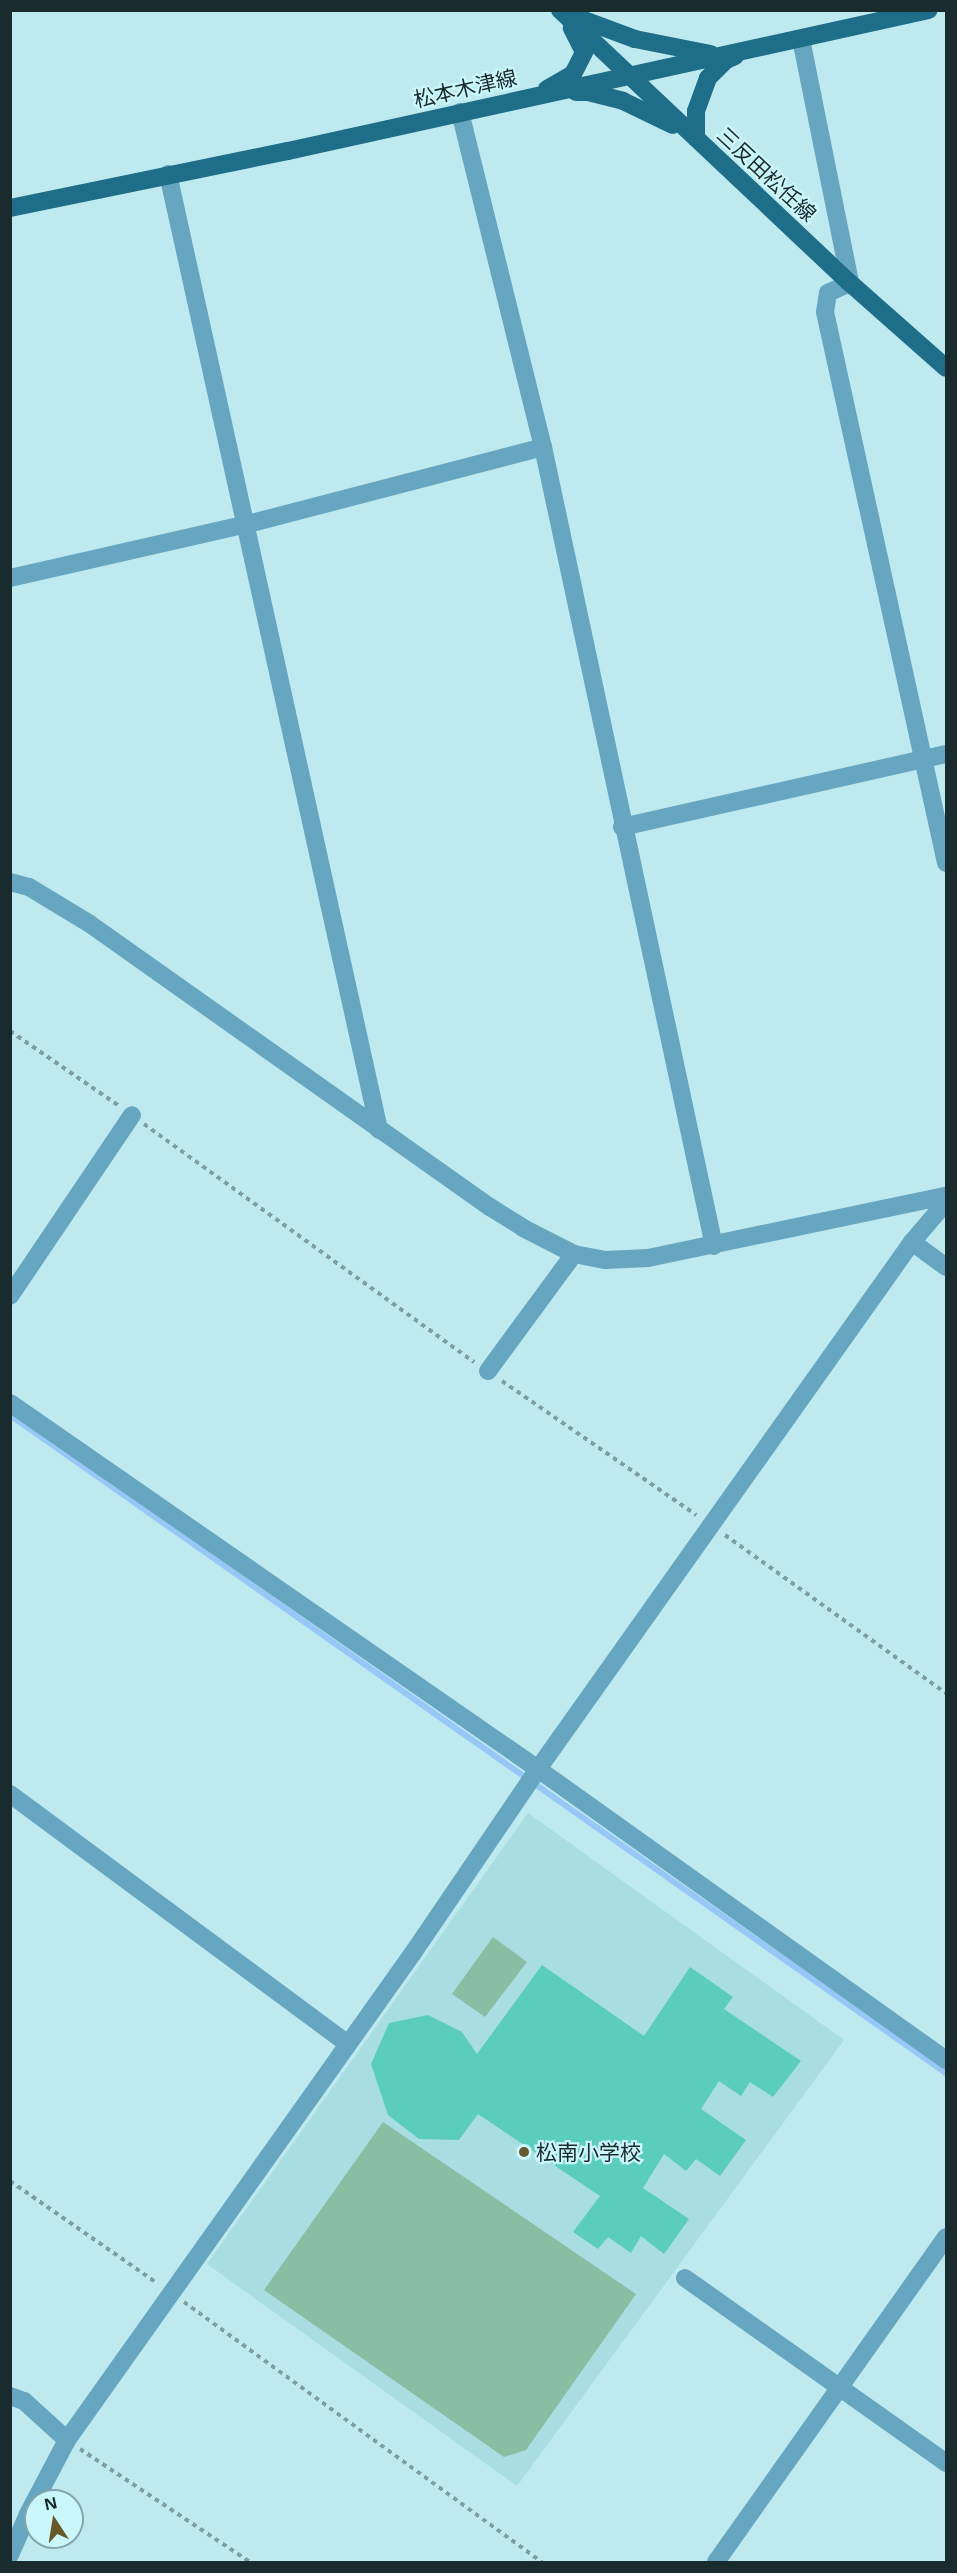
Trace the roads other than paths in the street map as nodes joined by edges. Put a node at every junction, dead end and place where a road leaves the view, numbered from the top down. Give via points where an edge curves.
1 (929, 10) edge
2 (560, 11) edge
3 (801, 39) junction
4 (752, 50) junction
5 (724, 56) junction
6 (631, 75) junction
7 (557, 92) junction
8 (538, 94) junction
9 (460, 112) junction
10 (696, 138) junction
11 (168, 174) junction
12 (10, 208) edge
13 (850, 283) junction
14 (946, 368) edge
15 (543, 447) junction
16 (244, 525) junction
17 (10, 578) edge
18 (946, 754) edge
19 (924, 759) junction
20 (622, 827) junction
21 (946, 863) edge
22 (10, 882) edge
23 (132, 1115) dead end
24 (379, 1130) junction
25 (946, 1196) edge
26 (946, 1202) edge
27 (912, 1242) junction
28 (714, 1246) junction
29 (574, 1254) junction
30 (946, 1267) edge
31 (10, 1296) edge
32 (488, 1371) dead end
33 (10, 1403) edge
34 (537, 1769) junction
35 (10, 1794) edge
36 (347, 2043) junction
37 (946, 2060) edge
38 (946, 2237) edge
39 (684, 2278) dead end
40 (839, 2385) junction
41 (10, 2396) edge
42 (67, 2440) junction
43 (946, 2463) edge
44 (10, 2555) edge
45 (716, 2562) edge

1 - 3 main road, 松本木津線
2 - 5 main road via 635,39
2 - 6 main road, 三反田松任線
2 - 8 main road via 584,52 573,74
3 - 4 main road, 松本木津線
3 - 13 street
4 - 5 main road, 松本木津線
4 - 10 main road via 726,60 708,78 696,111
5 - 6 main road, 松本木津線
6 - 7 main road, 松本木津線
6 - 10 main road, 三反田松任線
7 - 8 main road, 松本木津線
7 - 10 main road via 588,92 623,101
8 - 9 main road, 松本木津線
9 - 11 main road, 松本木津線
9 - 15 street
10 - 13 main road, 三反田松任線
11 - 12 main road, 松本木津線
11 - 16 street
13 - 14 main road, 三反田松任線
13 - 19 street via 828,292 825,312
15 - 16 street
15 - 20 street
16 - 17 street
16 - 24 street
18 - 19 street
19 - 20 street
19 - 21 street
20 - 28 street
22 - 24 street via 29,887 90,924
23 - 31 street
24 - 29 street via 523,1228
25 - 28 street
26 - 27 street
27 - 30 street
27 - 34 street
28 - 29 street via 648,1258 605,1260
29 - 32 street
33 - 34 street
34 - 36 street
34 - 37 street
35 - 36 street
36 - 42 street
38 - 40 street
39 - 40 street
40 - 43 street
40 - 45 street
41 - 42 street via 24,2401
42 - 44 street

